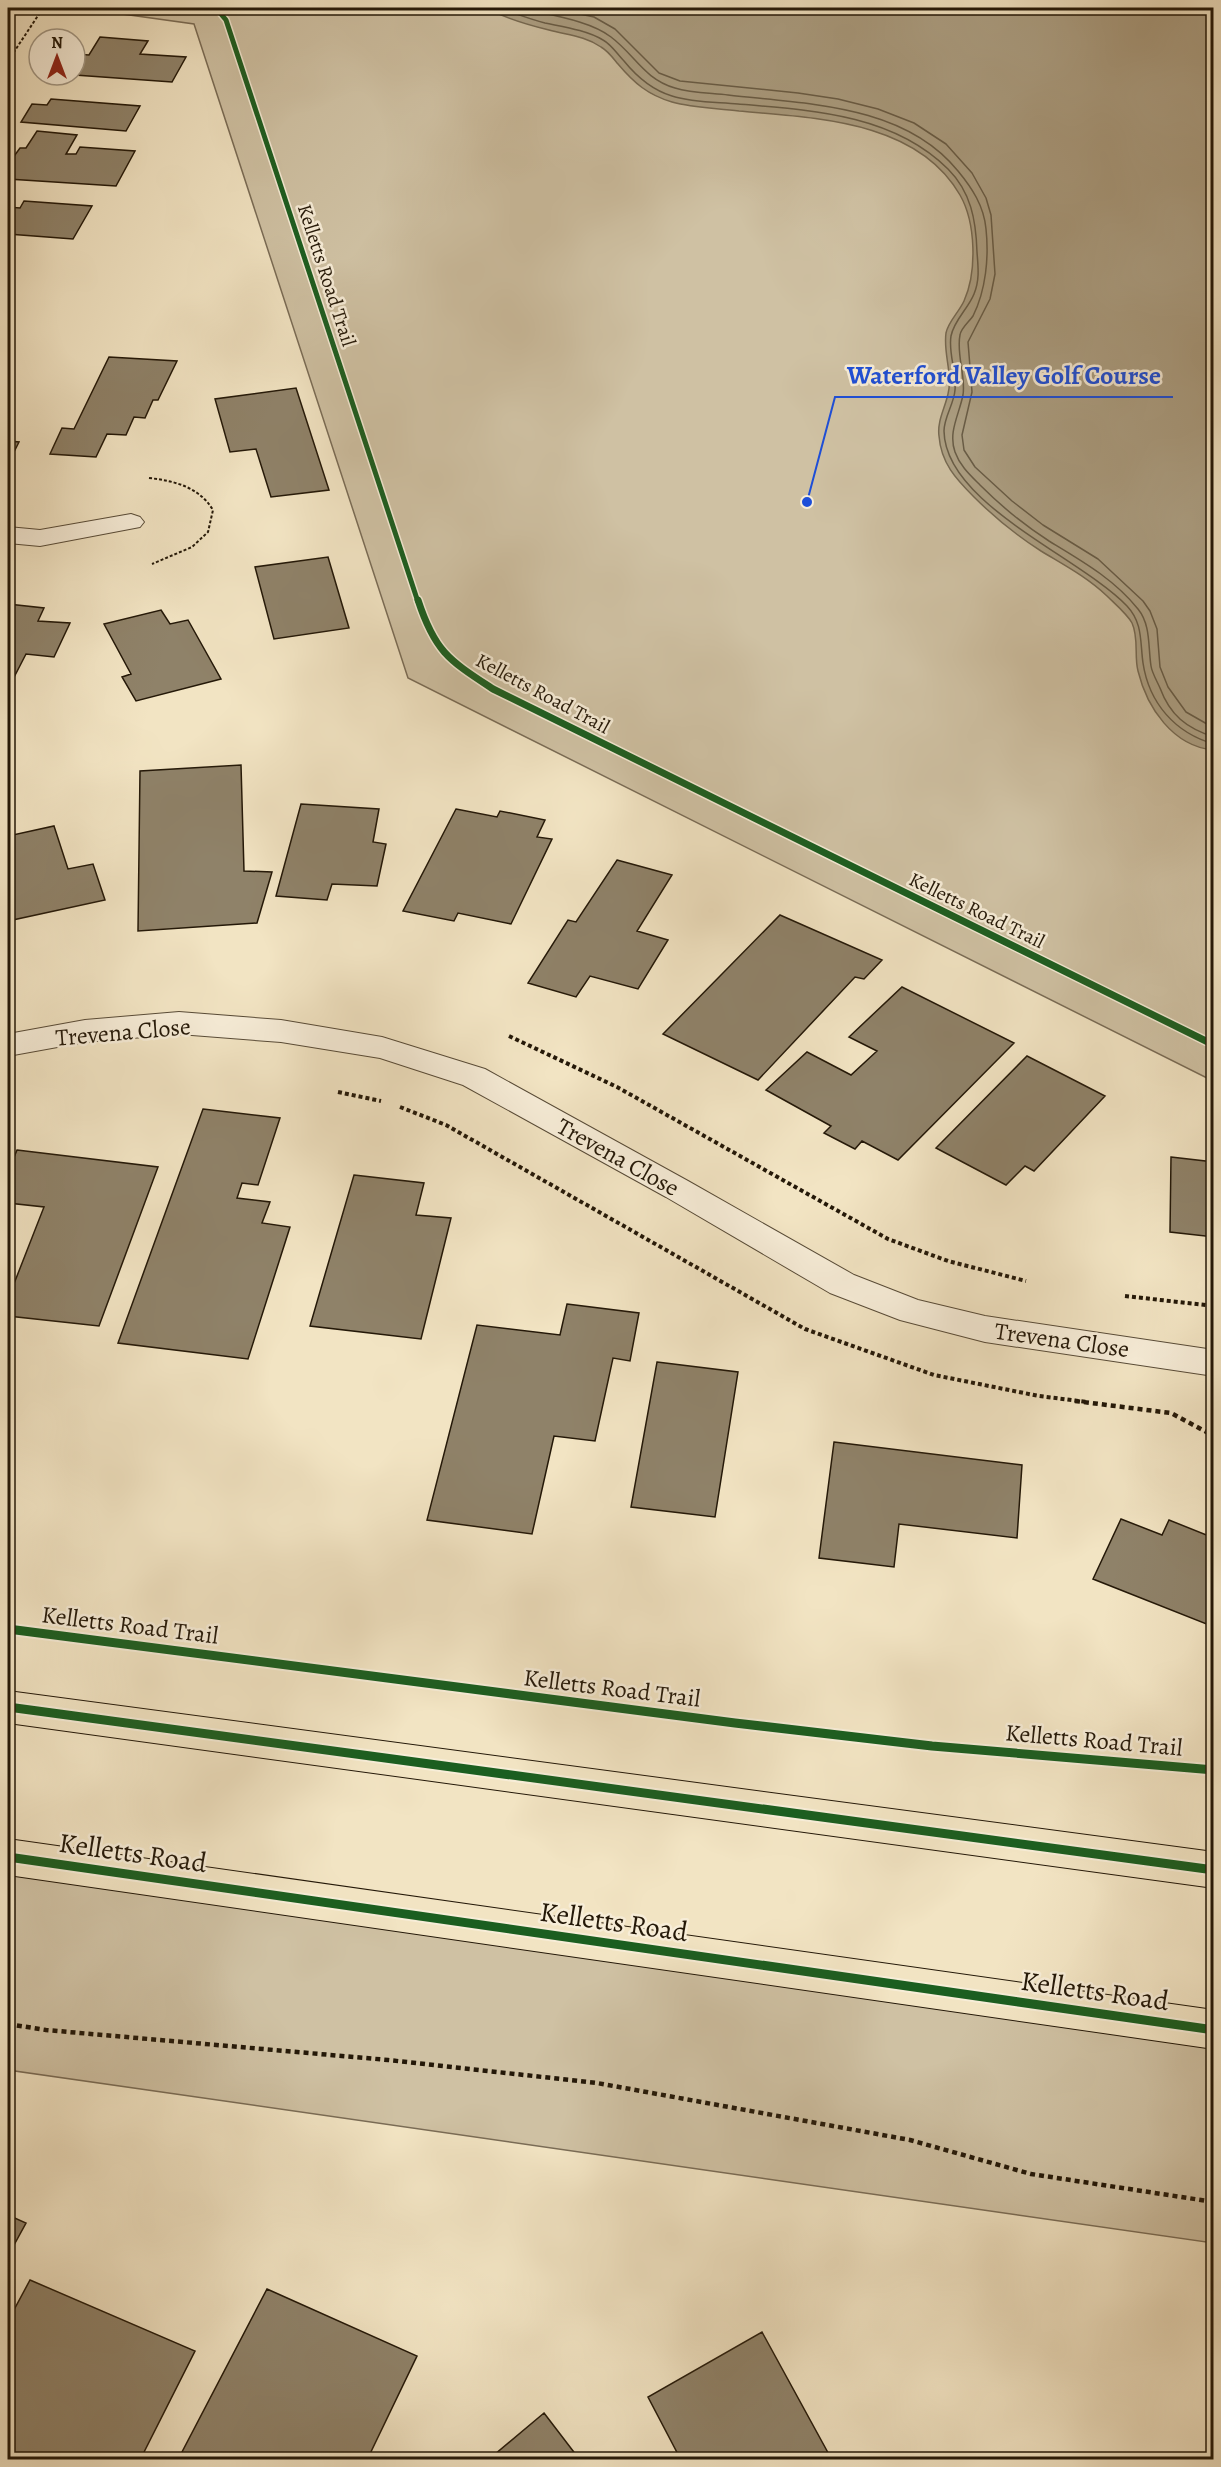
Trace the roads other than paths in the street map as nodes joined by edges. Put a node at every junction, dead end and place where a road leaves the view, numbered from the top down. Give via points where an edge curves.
1 (131, 522) dead end
2 (8, 535) edge
3 (8, 1045) edge
4 (1214, 1363) edge
5 (8, 1707) edge
6 (8, 1857) edge
7 (1214, 1870) edge
8 (1214, 2030) edge

1 - 2 street via 40,538
3 - 4 street, Trevena Close via 85,1031 179,1023 282,1031 382,1048 474,1077 842,1284 912,1311 1070,1344
5 - 7 main road
6 - 8 main road, Kelletts Road

